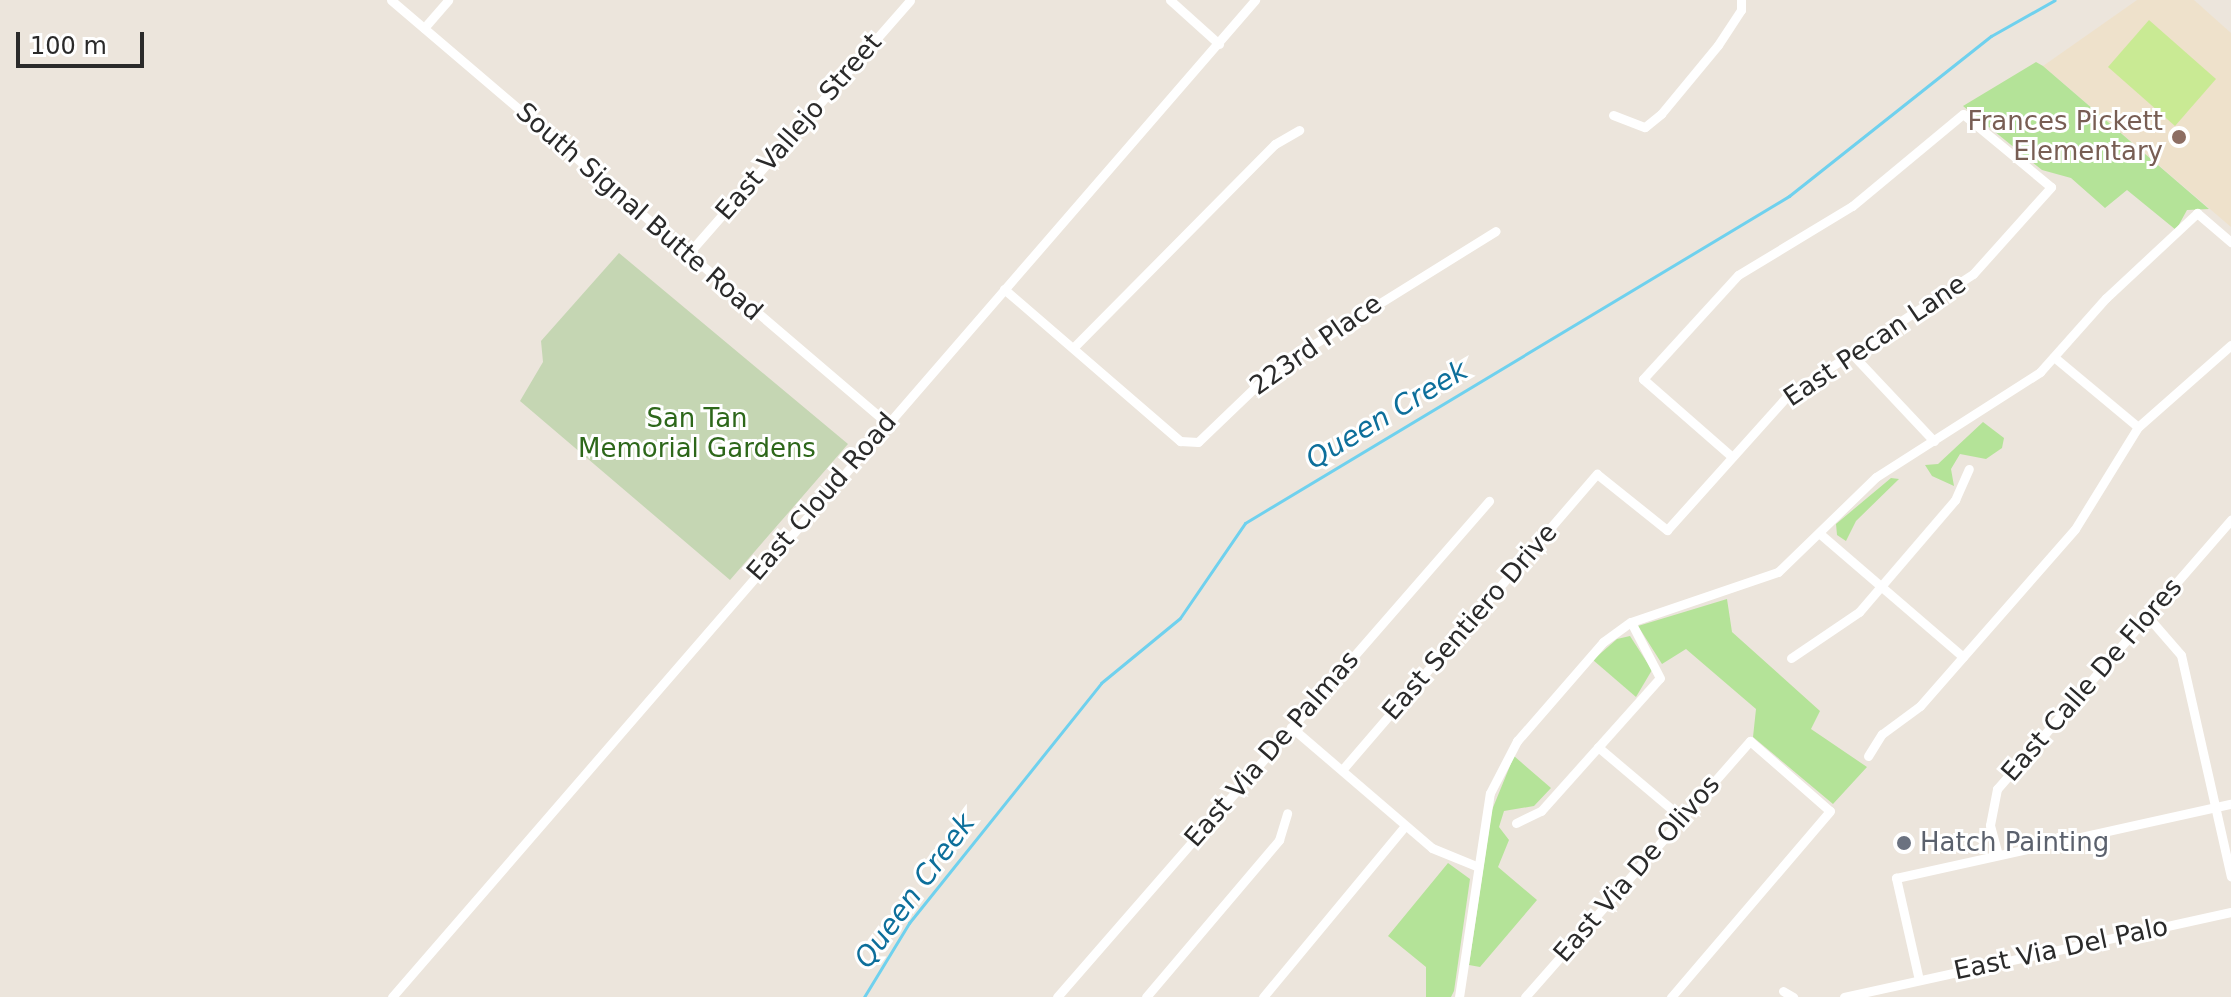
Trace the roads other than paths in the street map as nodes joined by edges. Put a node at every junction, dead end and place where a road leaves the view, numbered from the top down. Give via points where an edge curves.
1 (391, 0) edge
2 (448, 0) edge
3 (910, 0) edge
4 (1170, 0) edge
5 (1255, 0) edge
6 (1741, 0) edge
7 (424, 28) junction
8 (1219, 44) junction
9 (1613, 115) dead end
10 (1299, 130) dead end
11 (1496, 231) dead end
12 (2231, 242) edge
13 (688, 254) junction
14 (1004, 289) junction
15 (2231, 345) edge
16 (1073, 348) junction
17 (1851, 353) junction
18 (2054, 357) junction
19 (887, 423) junction
20 (2138, 427) junction
21 (1934, 441) junction
22 (1732, 457) junction
23 (1969, 469) dead end
24 (1597, 474) joint
25 (1489, 501) dead end
26 (2231, 520) edge
27 (1819, 533) junction
28 (1882, 586) junction
29 (2148, 617) junction
30 (1631, 622) junction
31 (1963, 657) junction
32 (1791, 658) dead end
33 (1291, 727) junction
34 (1598, 747) junction
35 (1868, 756) dead end
36 (1342, 770) junction
37 (2231, 804) edge
38 (2216, 807) junction
39 (1287, 813) dead end
40 (1682, 818) junction
41 (1516, 823) dead end
42 (1405, 826) junction
43 (1998, 855) junction
44 (1476, 866) junction
45 (2231, 876) edge
46 (2231, 912) edge
47 (1919, 980) junction
48 (1783, 991) dead end
49 (392, 997) edge
50 (1057, 997) edge
51 (1146, 997) edge
52 (1263, 997) edge
53 (1459, 997) edge
54 (1525, 997) edge
55 (1671, 997) edge
56 (1793, 997) edge
57 (1844, 997) edge

1 - 7 street, South Signal Butte Road
2 - 7 street
3 - 13 street, East Vallejo Street
4 - 8 street
5 - 8 street, East Cloud Road
6 - 9 street via 1741,10 1718,45 1661,114 1645,127 1623,124
7 - 13 street, South Signal Butte Road
8 - 14 street, East Cloud Road
10 - 16 street via 1275,144
11 - 16 street, 223rd Place via 1274,369 1198,442 1180,441
12 - 18 street via 2197,213 2122,281
13 - 19 street, South Signal Butte Road
14 - 16 street, 223rd Place
14 - 19 street, East Cloud Road
15 - 20 street
17 - 21 street
17 - 22 street, East Pecan Lane via 1788,395
17 - 22 street, East Pecan Lane via 1973,274 2051,187 1963,114 1852,206 1738,275 1643,379
18 - 20 street
18 - 21 street via 2022,386
19 - 49 street, East Cloud Road
20 - 31 street via 2075,529
21 - 27 street via 1876,477
22 - 24 street, East Pecan Lane via 1667,530
23 - 28 street via 1955,500
24 - 36 street, East Sentiero Drive
25 - 33 street, East Via De Palmas
26 - 29 street, East Calle De Flores
27 - 28 street
27 - 30 street via 1794,561 1761,582
28 - 31 street
28 - 32 street via 1859,612
29 - 38 street via 2181,655
29 - 43 street, East Calle De Flores via 1997,789 1990,825
30 - 34 street via 1660,678
30 - 44 street via 1603,642 1510,752 1486,807
31 - 35 street via 1920,706 1882,734
33 - 36 street
33 - 50 street, East Via De Palmas
34 - 40 street
34 - 41 street via 1541,811
36 - 42 street
37 - 38 street
38 - 43 street
38 - 45 street
39 - 51 street via 1279,840
40 - 54 street, East Via De Olivos
40 - 55 street, East Via De Olivos via 1750,741 1830,811
42 - 44 street via 1444,856
42 - 52 street
43 - 47 street via 1896,878
44 - 53 street
46 - 47 street, East Via Del Palo
47 - 57 street, East Via Del Palo
48 - 56 street

